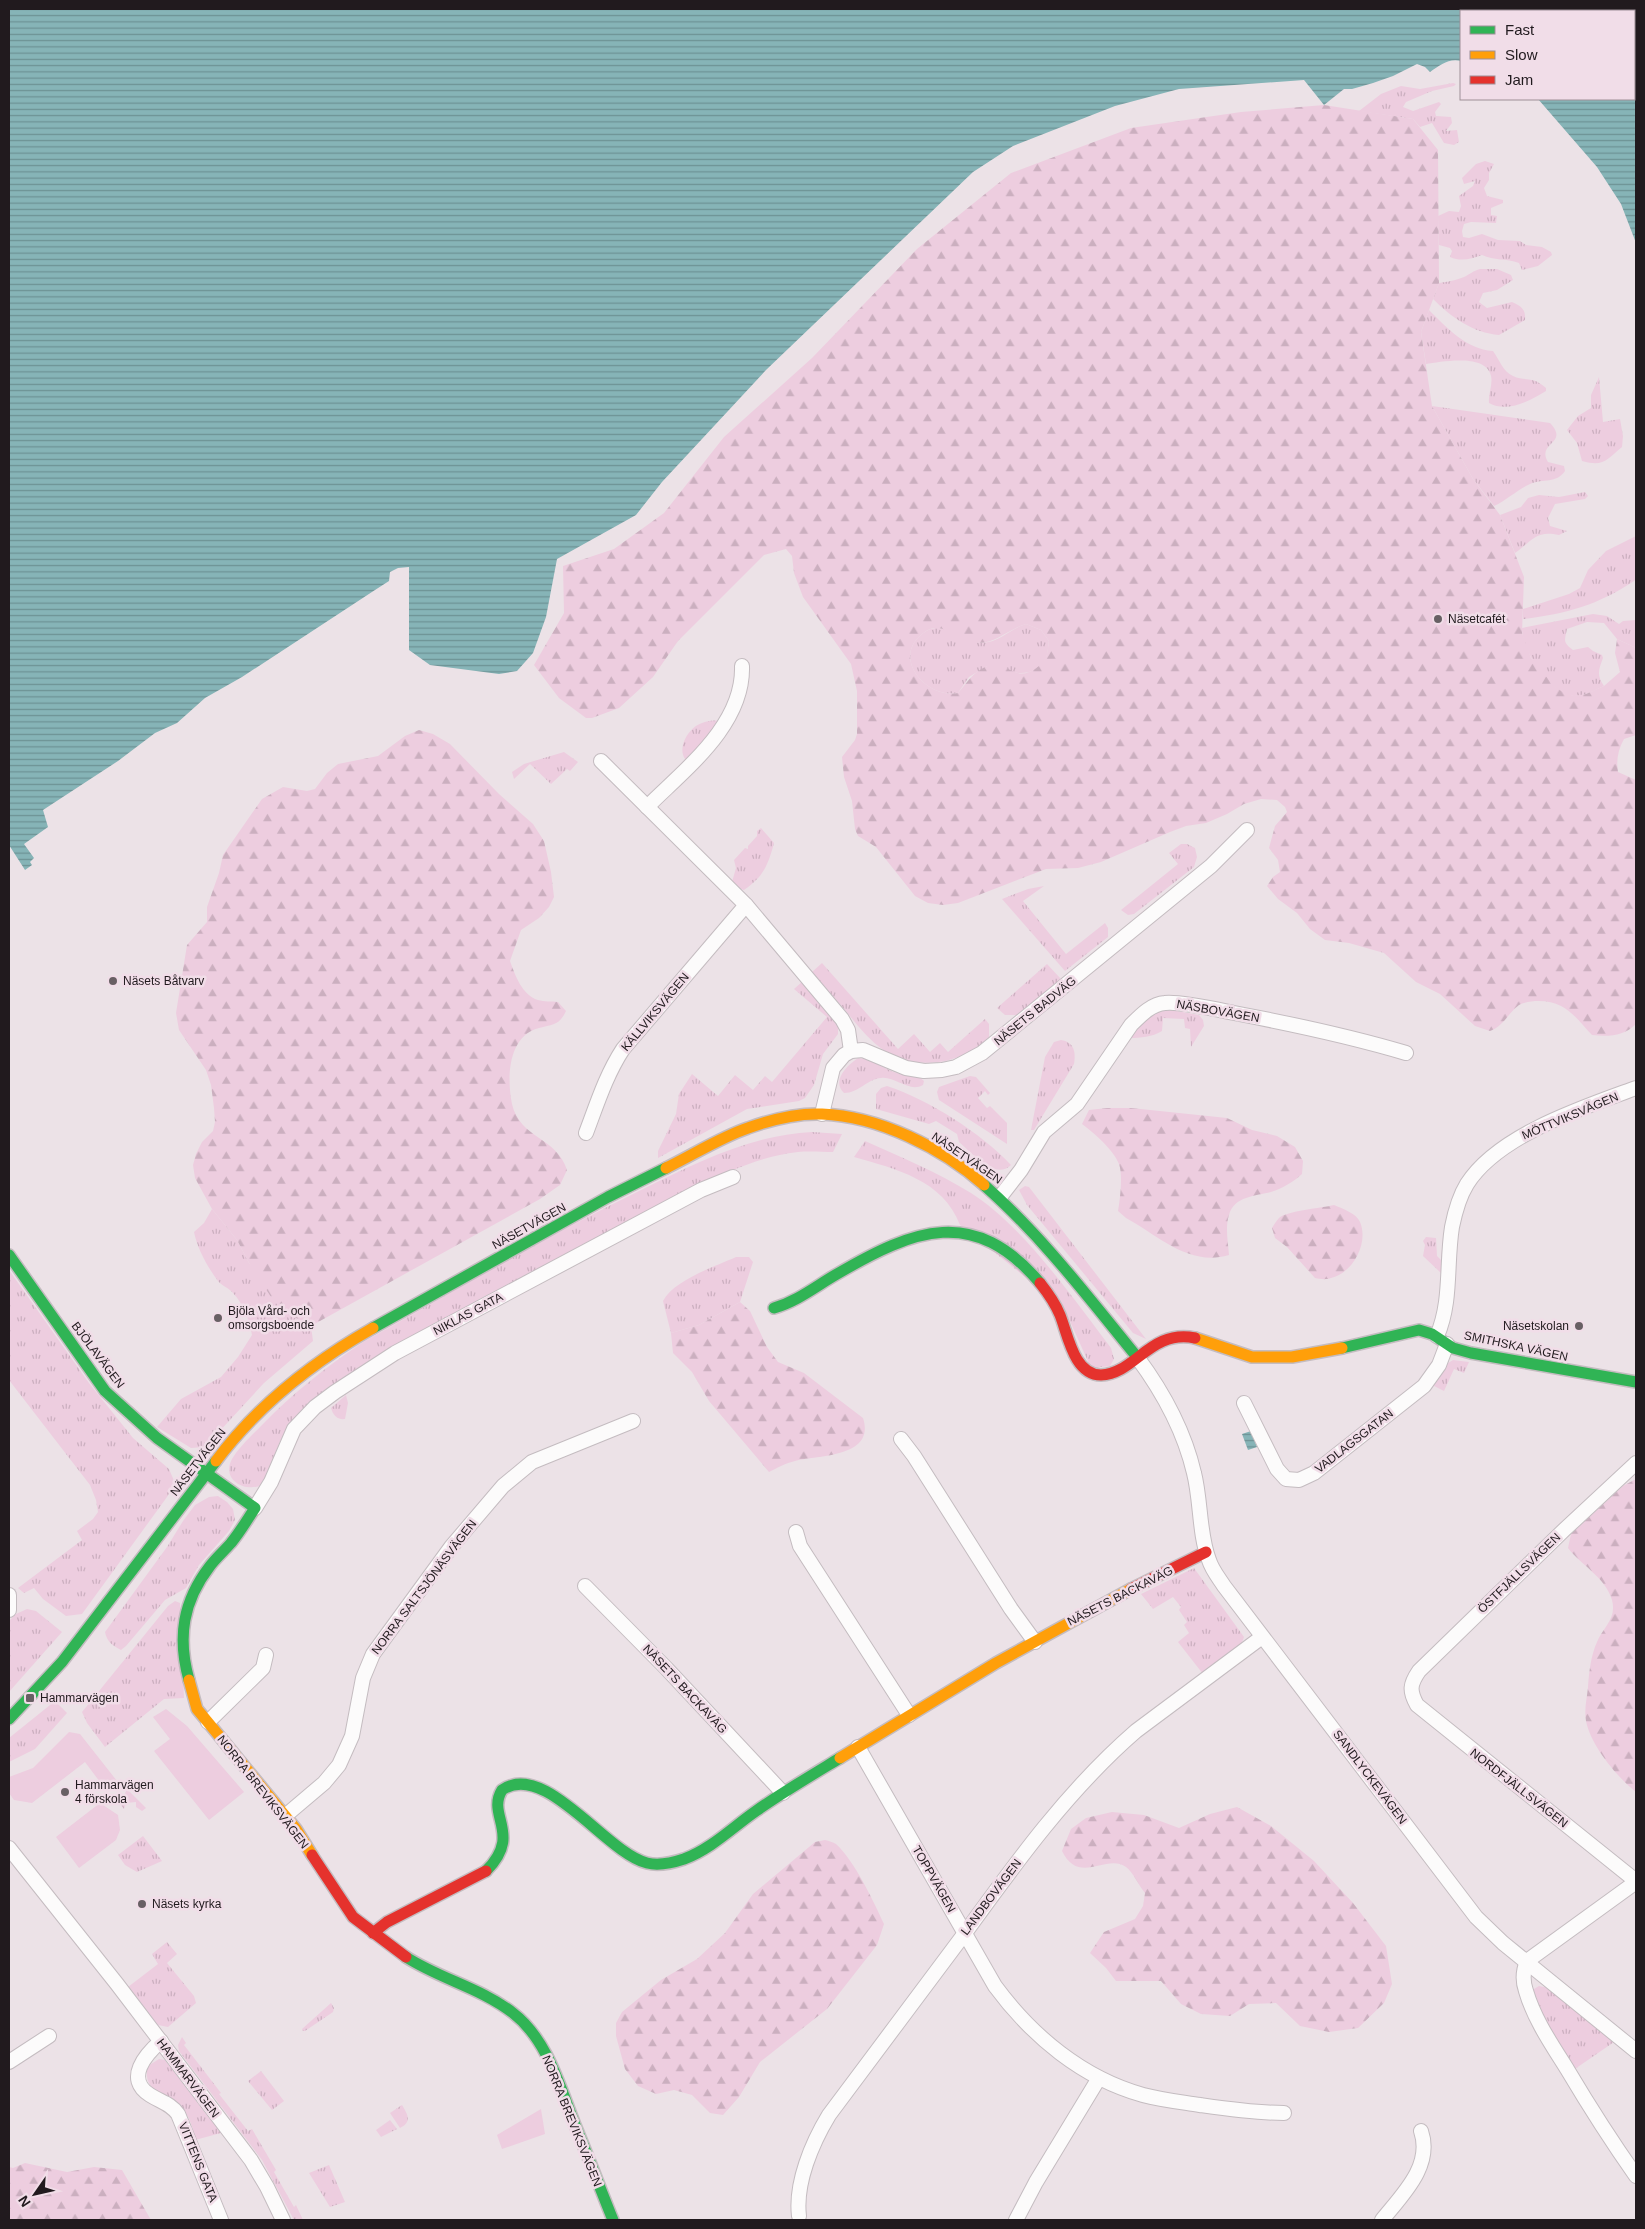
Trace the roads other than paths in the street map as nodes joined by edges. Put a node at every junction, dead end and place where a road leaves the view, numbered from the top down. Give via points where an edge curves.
1 (742, 666) dead end
2 (601, 761) dead end
3 (648, 807) junction
4 (1247, 830) dead end
5 (746, 904) junction
6 (851, 1051) junction
7 (1406, 1053) dead end
8 (1636, 1088) edge
9 (822, 1114) junction
10 (586, 1133) dead end
11 (733, 1177) dead end
12 (1000, 1197) junction
13 (9, 1255) edge
14 (774, 1308) dead end
15 (1442, 1340) junction
16 (1136, 1357) junction
17 (1636, 1382) edge
18 (1244, 1403) dead end
19 (633, 1421) dead end
20 (901, 1439) dead end
21 (1636, 1463) edge
22 (206, 1473) junction
23 (256, 1508) junction
24 (796, 1532) dead end
25 (1206, 1552) junction
26 (585, 1586) dead end
27 (9, 1595) edge
28 (9, 1610) edge
29 (1262, 1637) junction
30 (1035, 1642) junction
31 (266, 1655) dead end
32 (1410, 1688) joint
33 (909, 1715) junction
34 (9, 1719) edge
35 (208, 1722) junction
36 (858, 1747) junction
37 (783, 1793) junction
38 (285, 1816) junction
39 (9, 1848) edge
40 (1636, 1881) edge
41 (373, 1933) junction
42 (964, 1933) junction
43 (1527, 1961) junction
44 (49, 2036) dead end
45 (161, 2041) junction
46 (1636, 2051) edge
47 (9, 2062) edge
48 (1099, 2078) junction
49 (1284, 2113) dead end
50 (1421, 2131) dead end
51 (1636, 2176) edge
52 (799, 2216) dead end
53 (221, 2220) edge
54 (283, 2220) edge
55 (613, 2220) edge
56 (1016, 2220) edge
57 (1382, 2220) edge

1 - 3 street via 740,691 725,724
2 - 3 street
3 - 5 street
4 - 6 street, NÄSETS BADVÄG via 1211,866 969,1061 942,1070 924,1071 906,1068 863,1050
5 - 6 street via 842,1019 848,1030
5 - 10 street, KÄLLVIKSVÄGEN via 623,1049 605,1081
6 - 9 street via 833,1068
7 - 12 street, NÄSBOVÄGEN via 1361,1039 1166,1002 1138,1017 1131,1025 1077,1104 1044,1132
8 - 15 street, MÖTTVIKSVÄGEN via 1529,1131 1487,1161 1473,1176 1460,1195 1455,1214
9 - 12 street, NÄSETVÄGEN via 891,1130 924,1144
9 - 22 street, NÄSETVÄGEN via 769,1122 724,1138 608,1197 343,1345 298,1376 268,1402 233,1438
11 - 23 street, NIKLAS GATA via 701,1190 395,1353 355,1378 315,1407 294,1429
12 - 16 street, NÄSETVÄGEN via 1052,1252
13 - 22 street, BJÖLAVÄGEN via 105,1391 157,1438
14 - 16 street, SMITHSKA VÄGEN via 796,1300 843,1270 907,1240 957,1230 994,1242 1033,1273 1060,1313 1075,1356 1083,1368 1101,1376 1123,1367
15 - 16 street, SMITHSKA VÄGEN via 1422,1329 1329,1350 1264,1358 1238,1354 1178,1336 1157,1343
15 - 17 street, SMITHSKA VÄGEN via 1476,1354
15 - 18 street, VADLAGSGATAN via 1439,1365 1424,1386 1314,1473 1299,1480 1286,1479 1276,1469
16 - 25 street, SANDLYCKEVÄGEN via 1155,1381 1185,1442 1199,1499
19 - 38 street, NORRA SALTSJÖNÄSVÄGEN via 532,1462 504,1486 451,1547 373,1654 363,1678 352,1736 339,1764 324,1783
20 - 30 street
21 - 32 street, ÖSTFJÄLLSVÄGEN via 1422,1667
22 - 23 street
22 - 34 street, NÄSETVÄGEN via 62,1662
23 - 35 street, NORRA BREVIKSVÄGEN via 210,1566 186,1611 182,1644 185,1672 197,1709
24 - 33 street via 800,1546
25 - 29 street, SANDLYCKEVÄGEN via 1215,1572
25 - 30 street, NÄSETS BACKAVÄG via 1102,1603
26 - 37 street, NÄSETS BACKAVÄG via 667,1668
27 - 28 street
29 - 42 street, LANDBOVÄGEN via 1119,1746 1041,1831
29 - 43 street, SANDLYCKEVÄGEN via 1460,1898 1489,1930
30 - 33 street, NÄSETS BACKAVÄG
31 - 35 street via 263,1668
32 - 40 street, NORDFJÄLLSVÄGEN via 1417,1705
33 - 36 street, NÄSETS BACKAVÄG
35 - 38 street, NORRA BREVIKSVÄGEN
36 - 37 street, NÄSETS BACKAVÄG
36 - 42 street, TOPPVÄGEN
37 - 41 street, NÄSETS BACKAVÄG via 696,1853 661,1865 638,1860 614,1847 558,1797 529,1786 512,1785 499,1794 498,1805 504,1827 503,1847 494,1863 484,1873 387,1922
38 - 41 street, NORRA BREVIKSVÄGEN via 342,1904
39 - 45 street, HAMMARVÄGEN
40 - 43 street
41 - 55 street, NORRA BREVIKSVÄGEN via 413,1961 483,1993 525,2024 552,2066
42 - 48 street, TOPPVÄGEN via 995,1986 1019,2017 1062,2055
42 - 52 street, LANDBOVÄGEN via 822,2128 803,2178
43 - 46 street, SANDLYCKEVÄGEN
43 - 51 street via 1523,1977 1526,1992 1549,2040
44 - 47 street
45 - 53 street, VITTENS GATA via 145,2055 139,2066 139,2079 149,2094 168,2103 178,2114
45 - 54 street, HAMMARVÄGEN via 251,2160
48 - 49 street, TOPPVÄGEN via 1162,2099 1253,2112
48 - 56 street
50 - 57 street via 1425,2153 1420,2167

